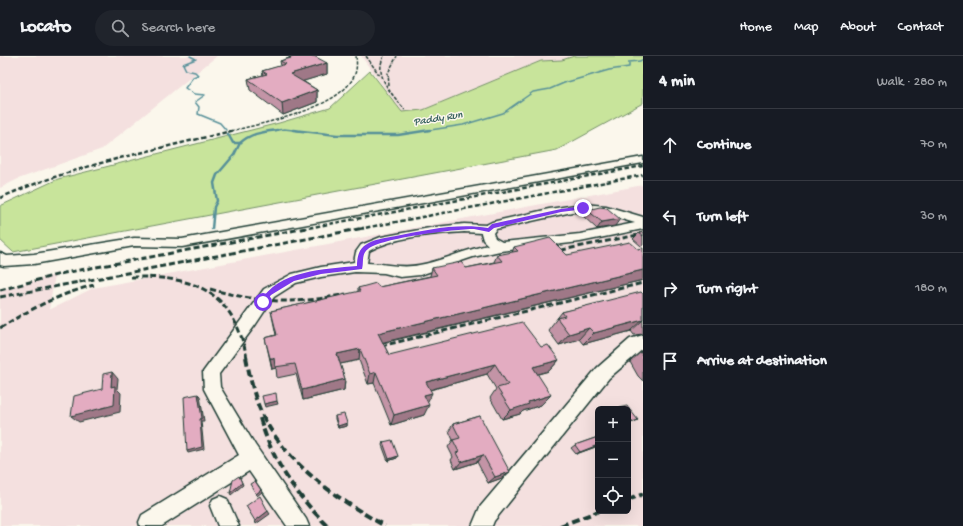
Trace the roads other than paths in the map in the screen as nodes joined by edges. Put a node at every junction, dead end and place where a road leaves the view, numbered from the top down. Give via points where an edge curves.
1 (643, 160) edge
2 (643, 221) edge
3 (643, 225) edge
4 (489, 230) junction
5 (500, 246) junction
6 (0, 258) edge
7 (360, 268) junction
8 (643, 342) edge
9 (252, 458) junction
10 (220, 506) dead end
11 (149, 522) dead end
12 (229, 526) edge
13 (299, 526) edge
14 (482, 526) edge

1 - 6 lane via 182,243 134,242 34,259 4,261
2 - 4 lane via 605,210 583,208 492,226
3 - 5 lane via 580,238
4 - 5 lane via 486,234 489,240
4 - 7 lane via 475,228 428,231 376,242 365,248 360,257
5 - 7 lane via 420,270 400,272 384,268
7 - 9 lane via 321,272 292,279 269,293 211,372 212,389
8 - 14 lane via 636,344 603,372 487,514
9 - 11 lane
9 - 13 lane
10 - 12 lane

